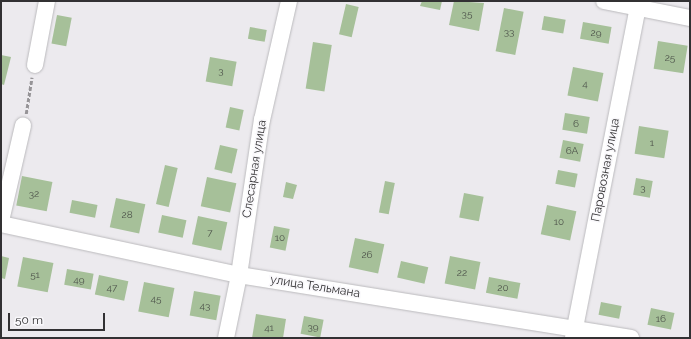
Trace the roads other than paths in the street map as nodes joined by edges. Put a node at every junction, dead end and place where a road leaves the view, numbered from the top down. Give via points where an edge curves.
1 (47, 1) edge
2 (288, 1) edge
3 (604, 1) edge
4 (639, 5) edge
5 (690, 18) edge
6 (34, 65) road end
7 (23, 126) road end
8 (1, 222) edge
9 (239, 275) junction
10 (574, 333) edge
11 (226, 338) edge
12 (631, 338) edge

1 - 6 street
2 - 9 street, Слесарная улица via 262,120
3 - 4 street
4 - 5 street
4 - 10 street, Паровозная улица
7 - 8 street
8 - 9 street, улица Тельмана
9 - 10 street, улица Тельмана
9 - 11 street, Слесарная улица
10 - 12 street, улица Тельмана

